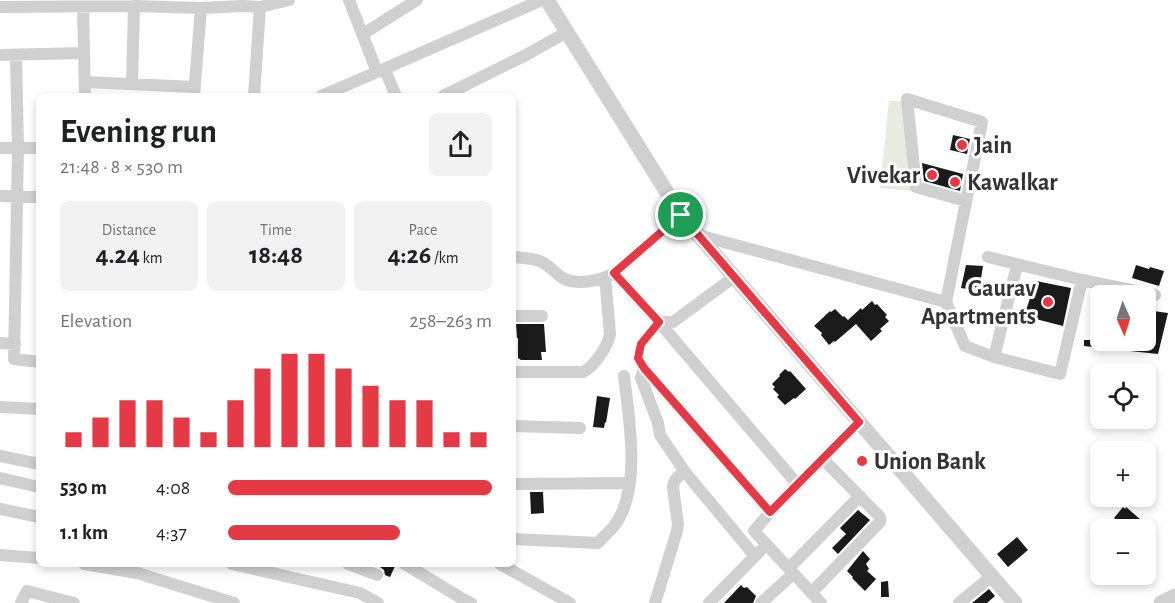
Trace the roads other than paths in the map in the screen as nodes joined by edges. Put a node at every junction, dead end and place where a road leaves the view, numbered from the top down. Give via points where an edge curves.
1 (289, 0) edge
2 (349, 0) edge
3 (417, 0) edge
4 (542, 0) edge
5 (547, 0) edge
6 (134, 6) junction
7 (0, 7) edge
8 (83, 7) junction
9 (260, 7) junction
10 (201, 8) junction
11 (567, 32) junction
12 (363, 34) junction
13 (84, 53) junction
14 (0, 55) edge
15 (16, 56) junction
16 (381, 71) junction
17 (85, 82) junction
18 (132, 84) junction
19 (195, 92) edge
20 (85, 93) edge
21 (254, 93) edge
22 (328, 93) edge
23 (394, 93) edge
24 (452, 93) edge
25 (0, 148) edge
26 (36, 148) edge
27 (18, 149) junction
28 (0, 196) edge
29 (17, 196) junction
30 (36, 197) edge
31 (966, 201) junction
32 (681, 215) junction
33 (698, 235) junction
34 (516, 257) edge
35 (988, 257) dead end
36 (1017, 265) junction
37 (609, 275) junction
38 (734, 277) junction
39 (1082, 280) junction
40 (1106, 285) edge
41 (946, 302) junction
42 (516, 316) edge
43 (542, 316) dead end
44 (659, 322) junction
45 (0, 343) edge
46 (15, 344) junction
47 (994, 357) junction
48 (36, 363) edge
49 (644, 368) junction
50 (516, 372) edge
51 (624, 376) dead end
52 (0, 407) edge
53 (36, 409) edge
54 (859, 422) junction
55 (516, 426) edge
56 (580, 428) dead end
57 (0, 456) edge
58 (823, 459) junction
59 (36, 463) edge
60 (685, 471) junction
61 (0, 478) edge
62 (630, 483) junction
63 (516, 484) edge
64 (798, 485) junction
65 (36, 486) edge
66 (860, 496) junction
67 (0, 509) edge
68 (770, 512) junction
69 (36, 516) edge
70 (516, 538) edge
71 (768, 544) junction
72 (0, 555) edge
73 (754, 555) junction
74 (36, 558) edge
75 (102, 567) edge
76 (245, 567) edge
77 (356, 567) edge
78 (410, 567) edge
79 (506, 567) edge
80 (791, 571) junction
81 (377, 575) dead end
82 (992, 576) junction
83 (1175, 596) edge
84 (199, 598) edge
85 (813, 599) edge
86 (21, 603) edge
87 (74, 603) edge
88 (234, 603) edge
89 (378, 603) edge
90 (471, 603) edge
91 (570, 603) edge
92 (655, 603) edge
93 (710, 603) edge
94 (761, 603) edge
95 (959, 603) edge
96 (1015, 603) edge
97 (1161, 603) edge

1 - 9 street
2 - 12 street
3 - 12 street
4 - 16 street
5 - 11 street
6 - 8 street
6 - 10 street
6 - 18 street
7 - 8 street
8 - 13 street
9 - 10 street
9 - 21 street
10 - 19 street
11 - 24 street
11 - 32 street
12 - 16 street
13 - 15 street
13 - 17 street
14 - 15 street
15 - 27 street
16 - 22 street
16 - 23 street
17 - 18 street
17 - 20 street
18 - 19 street
25 - 27 street
26 - 27 street
27 - 29 street
28 - 29 street
29 - 30 street
29 - 46 street
31 - 31 street via 982,122 907,99 916,187
31 - 41 street
32 - 33 street
32 - 37 street
33 - 38 street
33 - 41 street
34 - 37 street via 537,260 574,282
35 - 36 street
36 - 39 street
36 - 47 street
37 - 44 street
37 - 50 street via 610,334 591,367 584,372
38 - 44 street via 673,322
38 - 54 street
39 - 40 street
39 - 47 street via 1060,374
41 - 47 street via 965,346
42 - 43 street
44 - 49 street via 641,344 638,358
44 - 64 street
45 - 46 street
46 - 48 street via 14,359
49 - 60 street via 641,378 660,435
49 - 68 street
51 - 62 street via 630,429
52 - 53 street
54 - 58 street
54 - 82 street
55 - 56 street
57 - 59 street
58 - 64 street
58 - 66 street
60 - 73 street
60 - 92 street via 673,482 677,531
61 - 65 street
62 - 63 street
62 - 70 street via 615,524 598,543
64 - 68 street
66 - 80 street
66 - 85 street via 880,517 880,522
67 - 69 street
68 - 71 street via 754,531
71 - 73 street
71 - 80 street
72 - 74 street
73 - 93 street
75 - 84 street via 137,573
76 - 89 street via 360,593
77 - 81 street
78 - 90 street
79 - 91 street
80 - 85 street
80 - 94 street
82 - 95 street
82 - 96 street
83 - 97 street
84 - 88 street
86 - 87 street via 27,591

